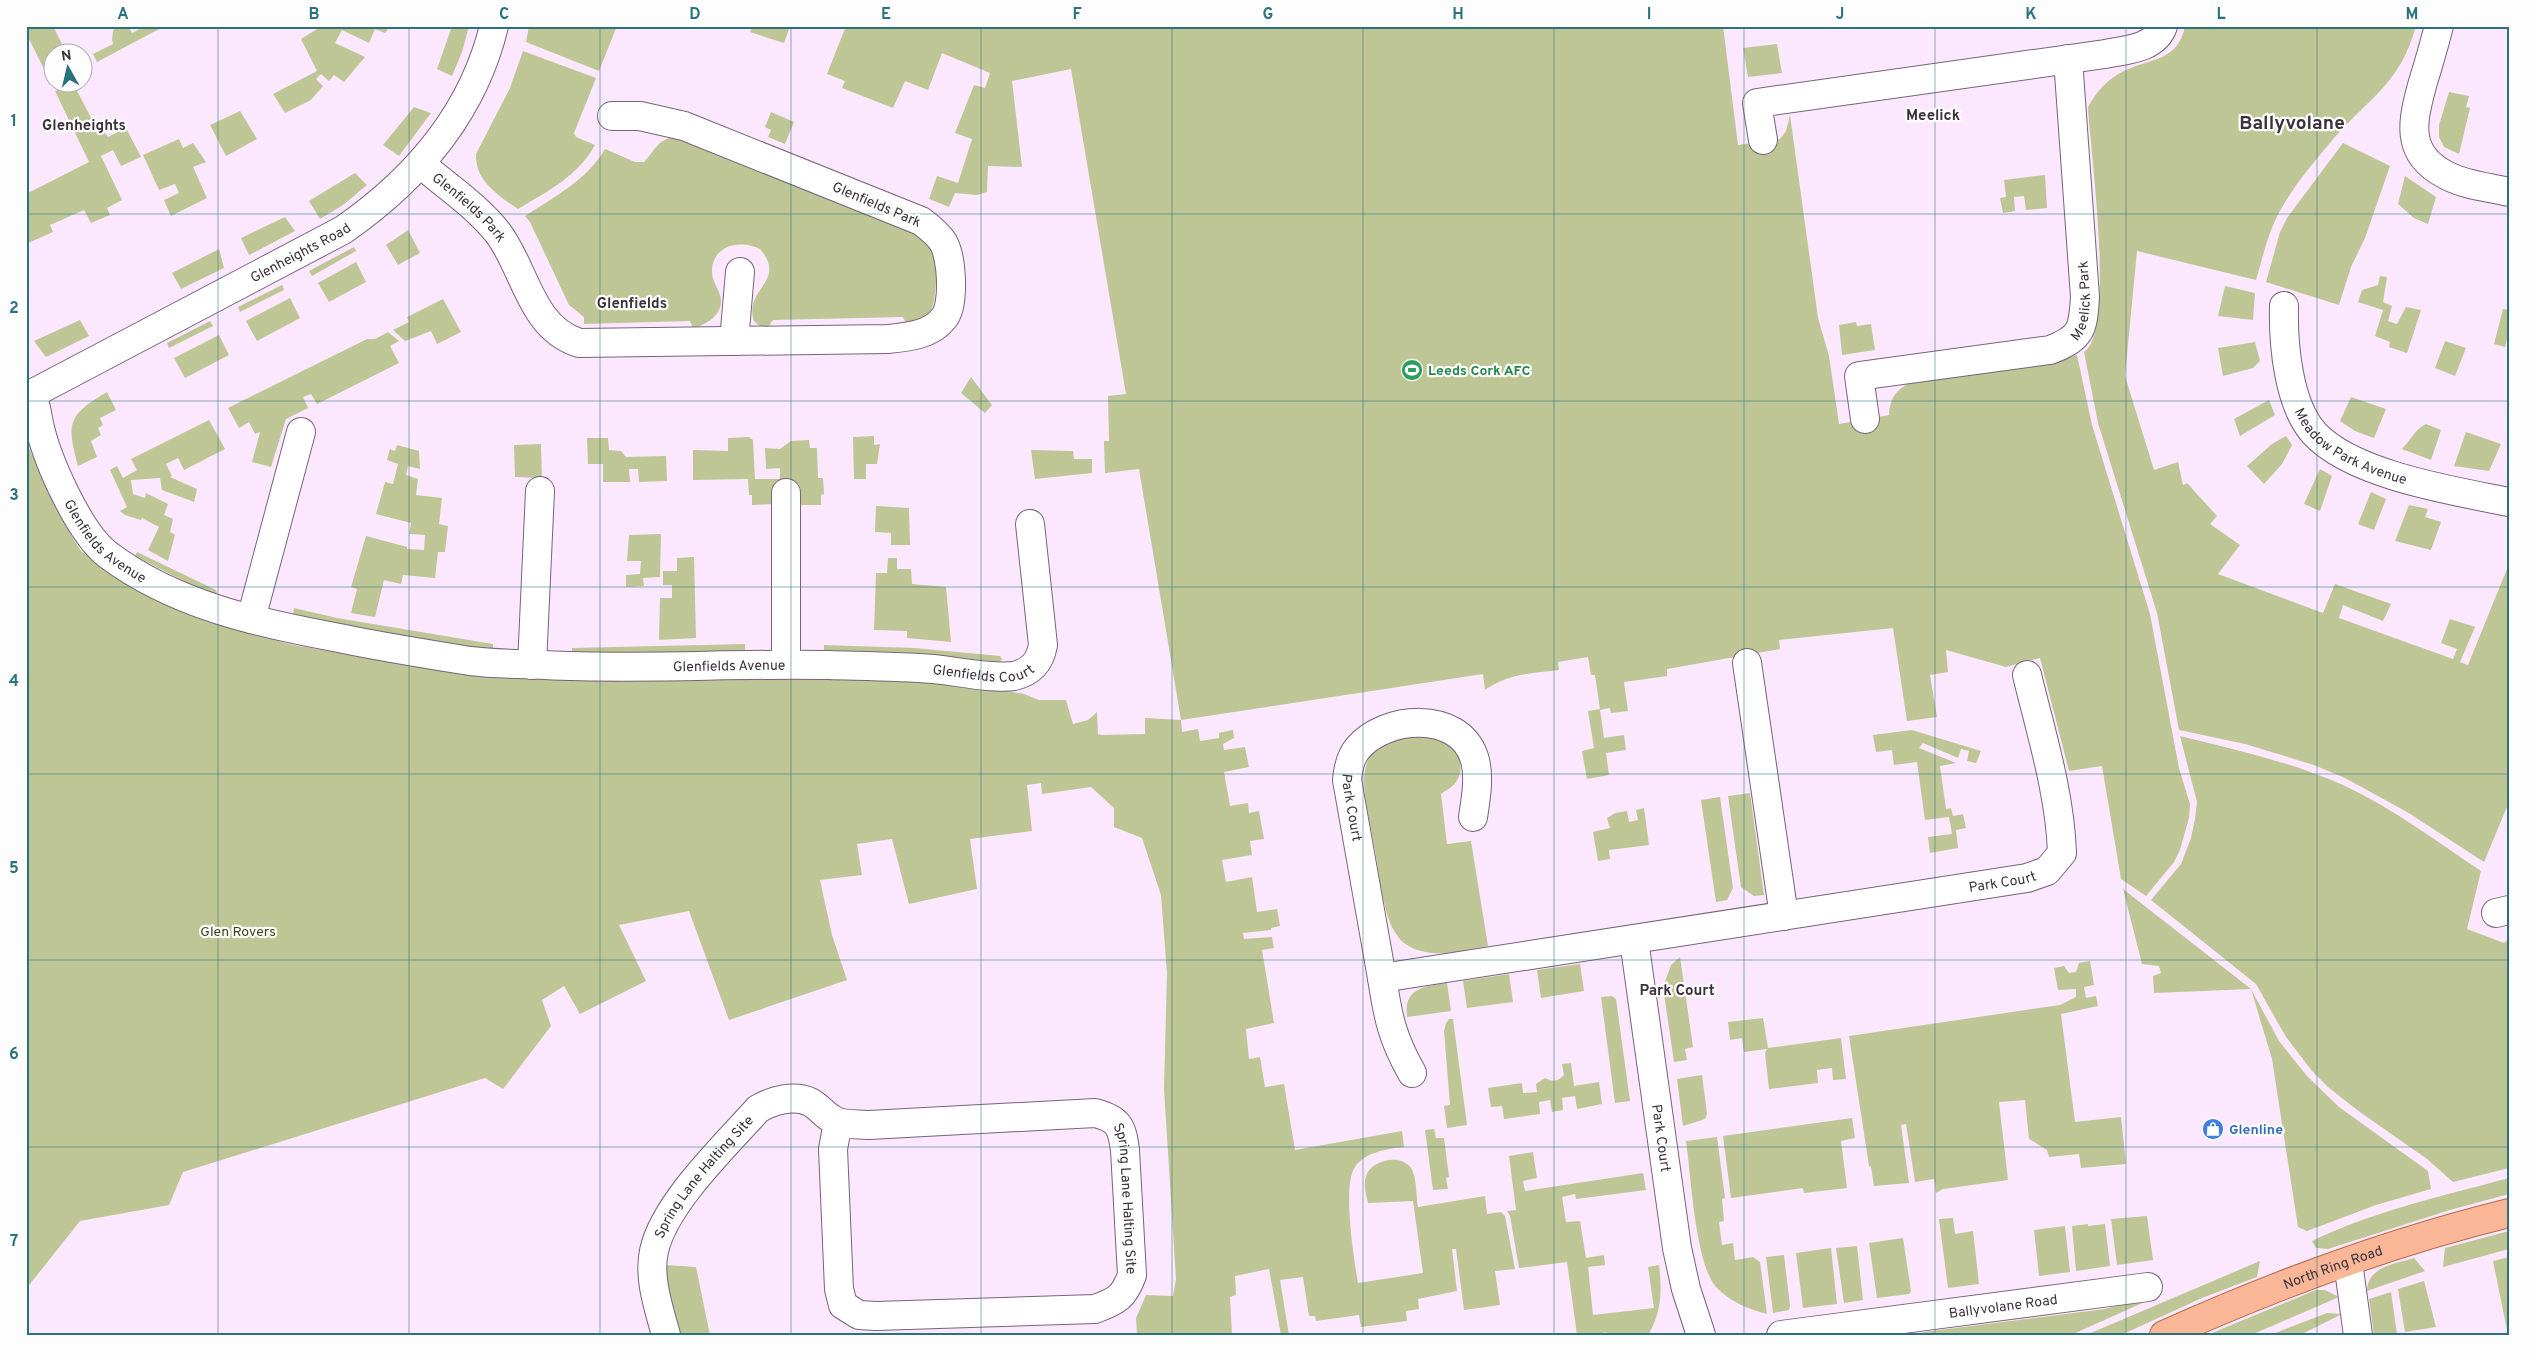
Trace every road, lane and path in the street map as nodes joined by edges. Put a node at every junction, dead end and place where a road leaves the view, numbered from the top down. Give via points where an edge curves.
1 (494, 26) edge
2 (2163, 26) edge
3 (2439, 26) edge
4 (2068, 59) junction
5 (612, 116) dead end
6 (1763, 140) dead end
7 (421, 164) junction
8 (2509, 192) edge
9 (740, 272) dead end
10 (2284, 306) dead end
11 (734, 341) junction
12 (29, 396) edge
13 (1865, 419) dead end
14 (301, 432) dead end
15 (540, 491) dead end
16 (786, 493) dead end
17 (2509, 502) edge
18 (1030, 524) dead end
19 (251, 619) junction
20 (1747, 663) dead end
21 (786, 664) junction
22 (532, 665) junction
23 (2027, 674) dead end
24 (1474, 817) dead end
25 (1784, 916) junction
26 (1634, 940) junction
27 (1382, 978) junction
28 (1412, 1073) dead end
29 (838, 1122) junction
30 (2509, 1213) edge
31 (2348, 1262) junction
32 (2148, 1287) dead end
33 (1860, 1329) edge
34 (666, 1335) edge
35 (1701, 1335) edge
36 (1782, 1335) edge
37 (2164, 1335) edge
38 (2358, 1335) edge

1 - 7 street, Glenheights Road via 485,62 472,91 450,127
2 - 4 street via 2155,39 2140,47
3 - 8 street via 2416,105 2415,141 2422,155 2446,175
4 - 6 street via 1757,103
4 - 13 street, Meelick Park via 2085,297 2083,326 2074,339 2050,350 1860,376
5 - 11 street, Glenfields Park via 640,116 684,126 921,221 943,242 950,261 950,302 945,317 930,330 911,337 888,339
7 - 11 street, Glenfields Park via 497,232 542,317 555,332 567,339 579,343
7 - 12 street, Glenheights Road via 379,205 343,230
9 - 11 street
10 - 17 street, Meadow Park Avenue via 2283,340 2295,392 2305,420 2314,433 2335,451 2358,462 2429,485
12 - 19 street, Glenfields Avenue via 48,451 78,520 106,554 167,589 212,609
14 - 19 street
15 - 22 street
16 - 21 street, Glenfields Avenue
18 - 21 street, Glenfields Court via 1043,645 1035,666 1026,672 1012,676 931,669
19 - 22 street, Glenfields Avenue via 405,650 474,661
20 - 25 street
21 - 22 street, Glenfields Avenue via 627,668
23 - 25 street, Park Court via 2061,832 2062,854 2057,862 2047,871 2027,878
24 - 27 street, Park Court via 1477,792 1474,757 1464,739 1447,728 1422,722 1395,726 1372,735 1357,749 1349,763 1347,780
25 - 26 street, Park Court
26 - 27 street, Park Court
26 - 35 street, Park Court via 1677,1248
27 - 28 street, Park Court via 1389,1024
29 - 29 street, Spring Lane Halting Site via 833,1149 839,1289 843,1305 860,1315 1095,1309 1115,1302 1127,1290 1132,1275 1125,1150 1122,1132 1111,1117 1095,1113 869,1125
29 - 34 street, Spring Lane Halting Site via 809,1101 771,1101 758,1109 692,1185 662,1226 654,1253 654,1279
30 - 31 main road, North Ring Road via 2441,1231
31 - 37 main road, North Ring Road
31 - 38 street
32 - 33 street, Ballyvolane Road
33 - 36 street, Ballyvolane Road

